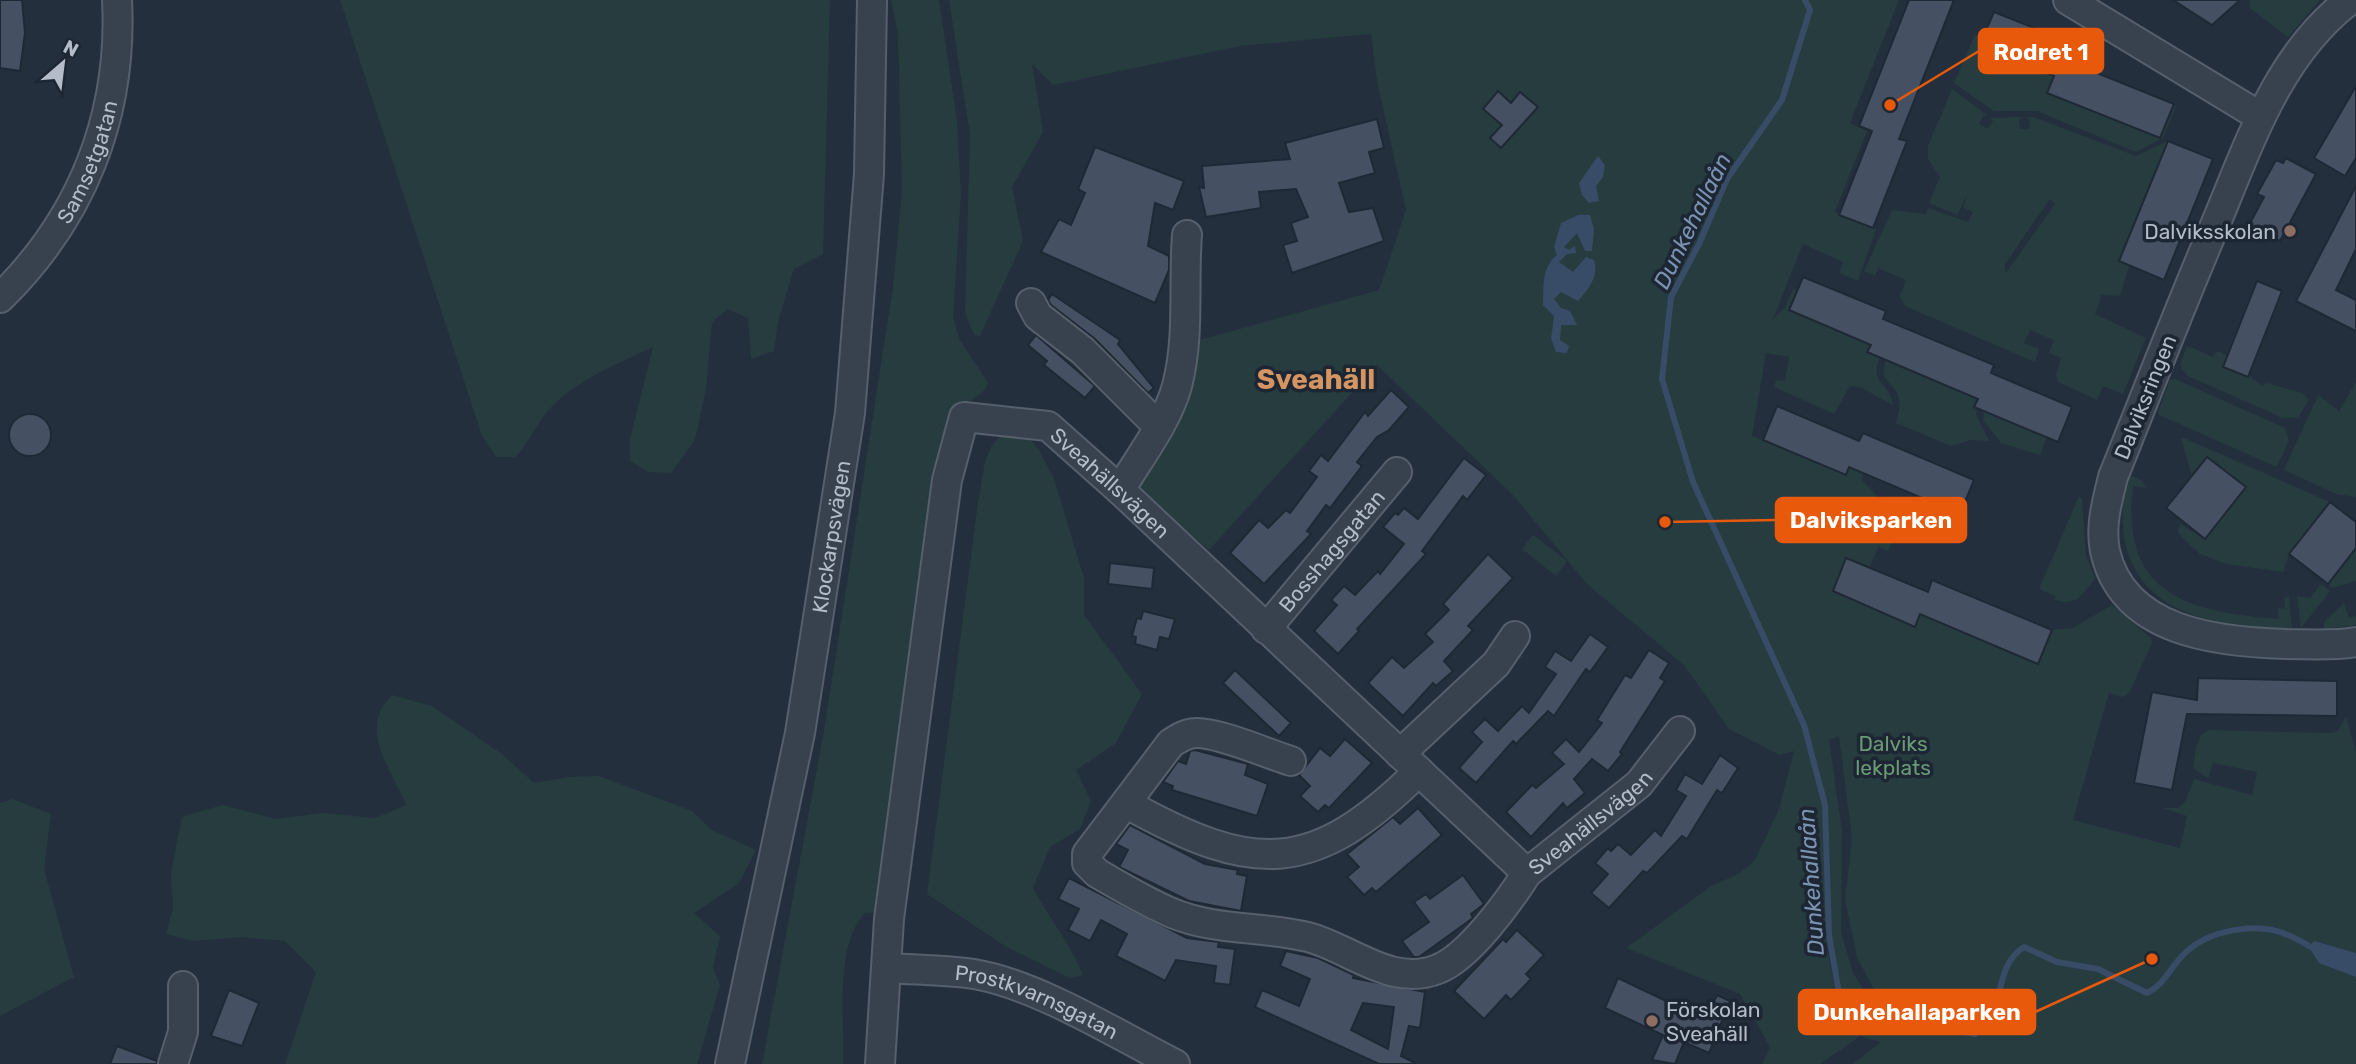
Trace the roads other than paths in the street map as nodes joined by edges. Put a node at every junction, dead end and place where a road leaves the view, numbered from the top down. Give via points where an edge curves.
1 (117, 0) edge
2 (872, 0) edge
3 (2068, 0) edge
4 (2350, 0) edge
5 (2261, 117) junction
6 (1186, 235) dead end
7 (0, 298) edge
8 (1031, 303) dead end
9 (1158, 426) junction
10 (1397, 472) dead end
11 (1120, 490) junction
12 (1266, 629) junction
13 (1515, 636) dead end
14 (2356, 642) edge
15 (1680, 731) dead end
16 (1291, 761) dead end
17 (1410, 762) junction
18 (1127, 804) junction
19 (1527, 873) junction
20 (888, 968) junction
21 (183, 986) dead end
22 (173, 1064) edge
23 (730, 1064) edge
24 (880, 1064) edge
25 (1175, 1064) edge

1 - 7 street, Samsetgatan via 113,90 92,164 65,220
2 - 23 street, Klockarpsvägen via 869,174 850,412 800,733
3 - 5 street
4 - 5 street, Dalviksringen via 2331,14 2291,60
5 - 14 street, Dalviksringen via 2113,477 2102,524 2105,553 2120,587 2180,631 2234,642
6 - 9 street via 1185,339 1176,387
8 - 9 street via 1038,316 1083,351
9 - 11 street
10 - 12 street, Bosshagsgatan
11 - 12 street, Sveahällsvägen
11 - 20 street, Sveahällsvägen via 1048,426 964,417 947,480 889,919
12 - 17 street, Sveahällsvägen
13 - 17 street
15 - 19 street, Sveahällsvägen via 1639,784
16 - 18 street via 1215,736 1188,734 1171,743
17 - 18 street via 1356,827 1328,843 1293,853 1243,852 1200,840
17 - 19 street, Sveahällsvägen
18 - 19 street via 1087,854 1087,863 1097,873 1173,913 1202,922 1311,938 1388,971 1440,969 1507,906
20 - 24 street, Sveahällsvägen
20 - 25 street, Prostkvarnsgatan via 974,974 1006,984
21 - 22 street via 183,1032

